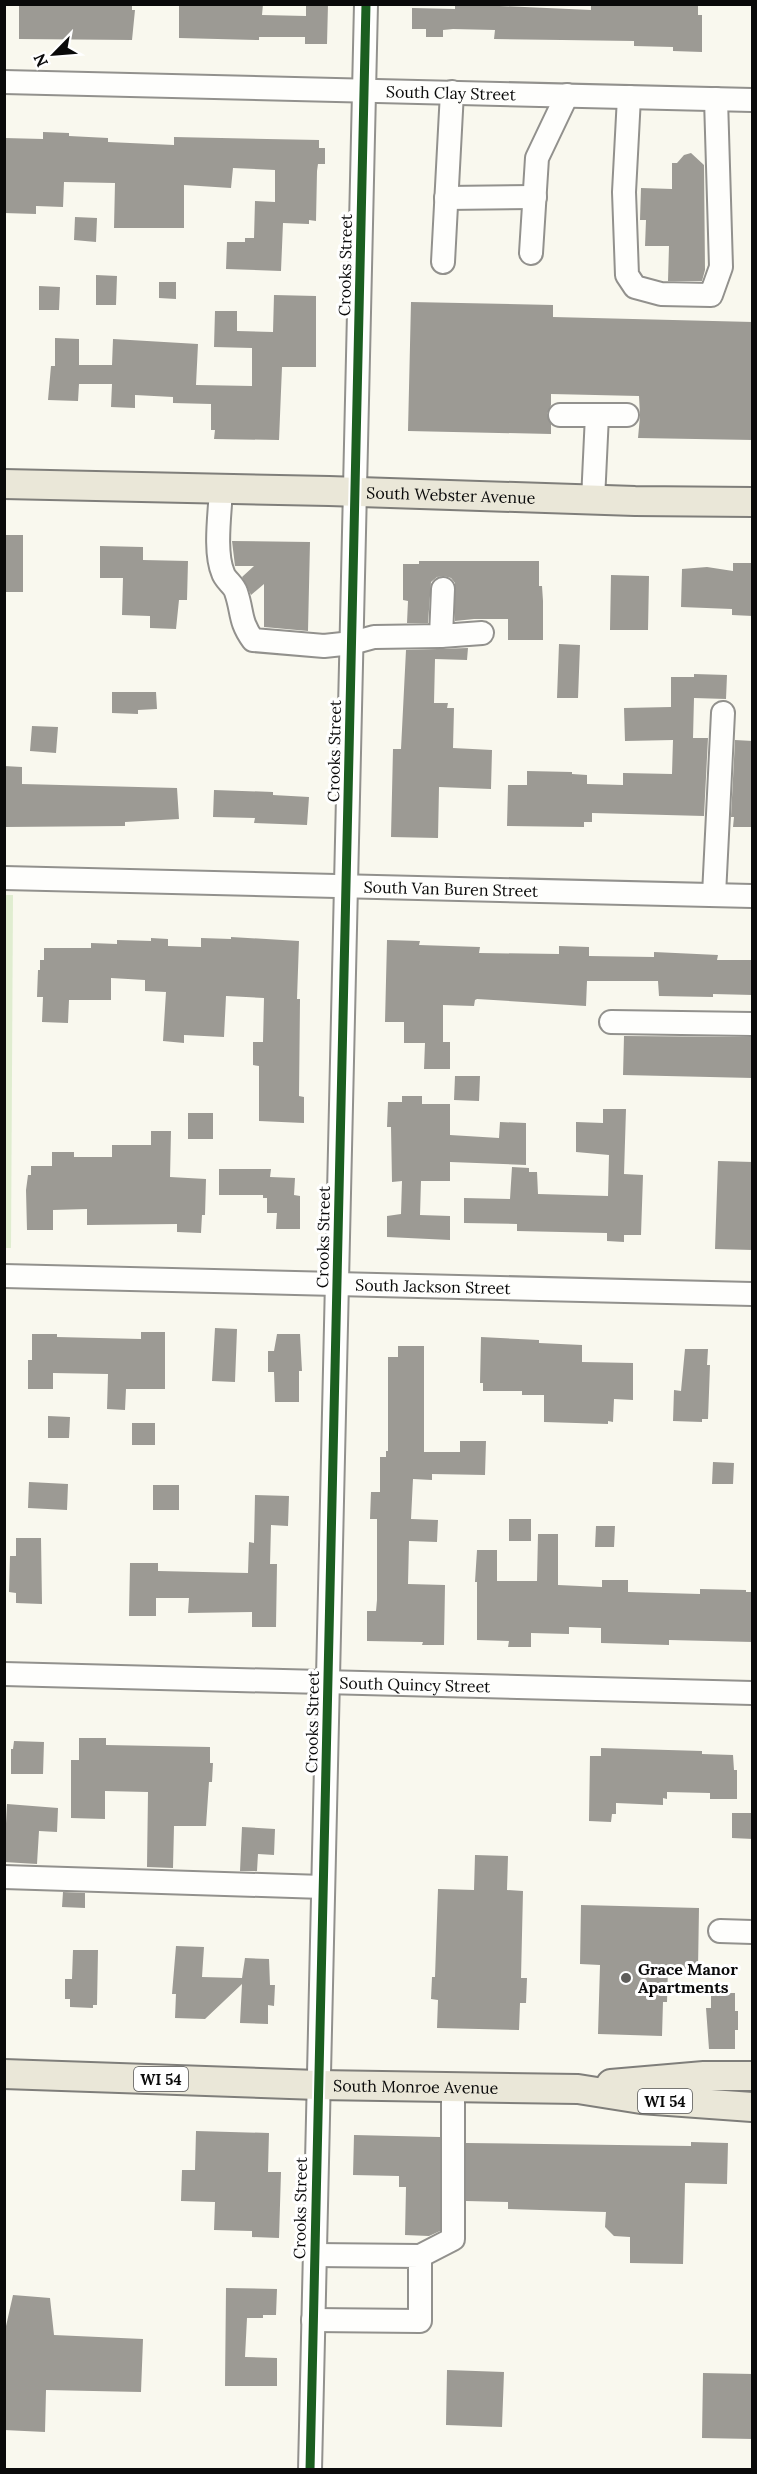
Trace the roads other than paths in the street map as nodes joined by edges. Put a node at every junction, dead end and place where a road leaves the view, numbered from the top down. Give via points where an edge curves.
1 (366, 4) edge
2 (4, 82) edge
3 (364, 90) junction
4 (452, 92) junction
5 (567, 95) junction
6 (629, 97) junction
7 (716, 99) junction
8 (753, 100) edge
9 (534, 197) junction
10 (446, 198) junction
11 (531, 253) dead end
12 (443, 262) dead end
13 (560, 414) dead end
14 (597, 415) junction
15 (627, 415) dead end
16 (4, 484) edge
17 (221, 489) junction
18 (356, 492) junction
19 (593, 500) junction
20 (753, 502) edge
21 (443, 589) dead end
22 (482, 633) dead end
23 (441, 636) junction
24 (352, 643) junction
25 (723, 713) dead end
26 (4, 878) edge
27 (346, 886) junction
28 (714, 896) junction
29 (753, 896) edge
30 (611, 1022) dead end
31 (753, 1024) edge
32 (4, 1276) edge
33 (337, 1284) junction
34 (753, 1294) edge
35 (4, 1674) edge
36 (328, 1682) junction
37 (753, 1693) edge
38 (4, 1877) edge
39 (323, 1887) junction
40 (720, 1931) dead end
41 (753, 1932) edge
42 (4, 2074) edge
43 (753, 2076) edge
44 (318, 2085) junction
45 (453, 2087) junction
46 (578, 2089) junction
47 (753, 2108) edge
48 (314, 2255) junction
49 (420, 2256) junction
50 (313, 2320) junction
51 (310, 2469) edge

1 - 3 street, Crooks Street
2 - 3 street, South Clay Street
3 - 4 street, South Clay Street
3 - 18 street, Crooks Street
4 - 5 street, South Clay Street
4 - 10 street
5 - 6 street, South Clay Street
5 - 9 street via 537,158
6 - 7 street, South Clay Street
6 - 7 street via 624,192 627,275 635,287 661,294 711,296 721,267
7 - 8 street, South Clay Street
9 - 10 street
9 - 11 street
10 - 12 street
13 - 14 street
14 - 15 street
14 - 19 street
16 - 17 main road, South Webster Avenue
17 - 18 main road, South Webster Avenue
17 - 24 street via 219,558 223,574 236,591 243,626 253,640 324,646
18 - 19 main road, South Webster Avenue
18 - 24 street, Crooks Street
19 - 20 main road, South Webster Avenue
21 - 23 street
22 - 23 street
23 - 24 street via 374,637
24 - 27 street, Crooks Street
25 - 28 street
26 - 27 street, South Van Buren Street
27 - 28 street, South Van Buren Street
27 - 33 street, Crooks Street
28 - 29 street, South Van Buren Street
30 - 31 street
32 - 33 street, South Jackson Street
33 - 34 street, South Jackson Street
33 - 36 street, Crooks Street
35 - 36 street, South Quincy Street
36 - 37 street, South Quincy Street
36 - 39 street, Crooks Street
38 - 39 street
39 - 44 street, Crooks Street
40 - 41 street
42 - 44 main road, South Monroe Avenue / WI 54
43 - 46 main road, South Monroe Avenue / WI 54 via 640,2080
44 - 45 main road, South Monroe Avenue / WI 54
44 - 48 street, Crooks Street
45 - 46 main road, South Monroe Avenue / WI 54
45 - 49 street via 453,2239
46 - 47 main road, South Monroe Avenue / WI 54 via 641,2099
48 - 49 street
48 - 50 street, Crooks Street
49 - 50 street via 420,2321
50 - 51 street, Crooks Street

